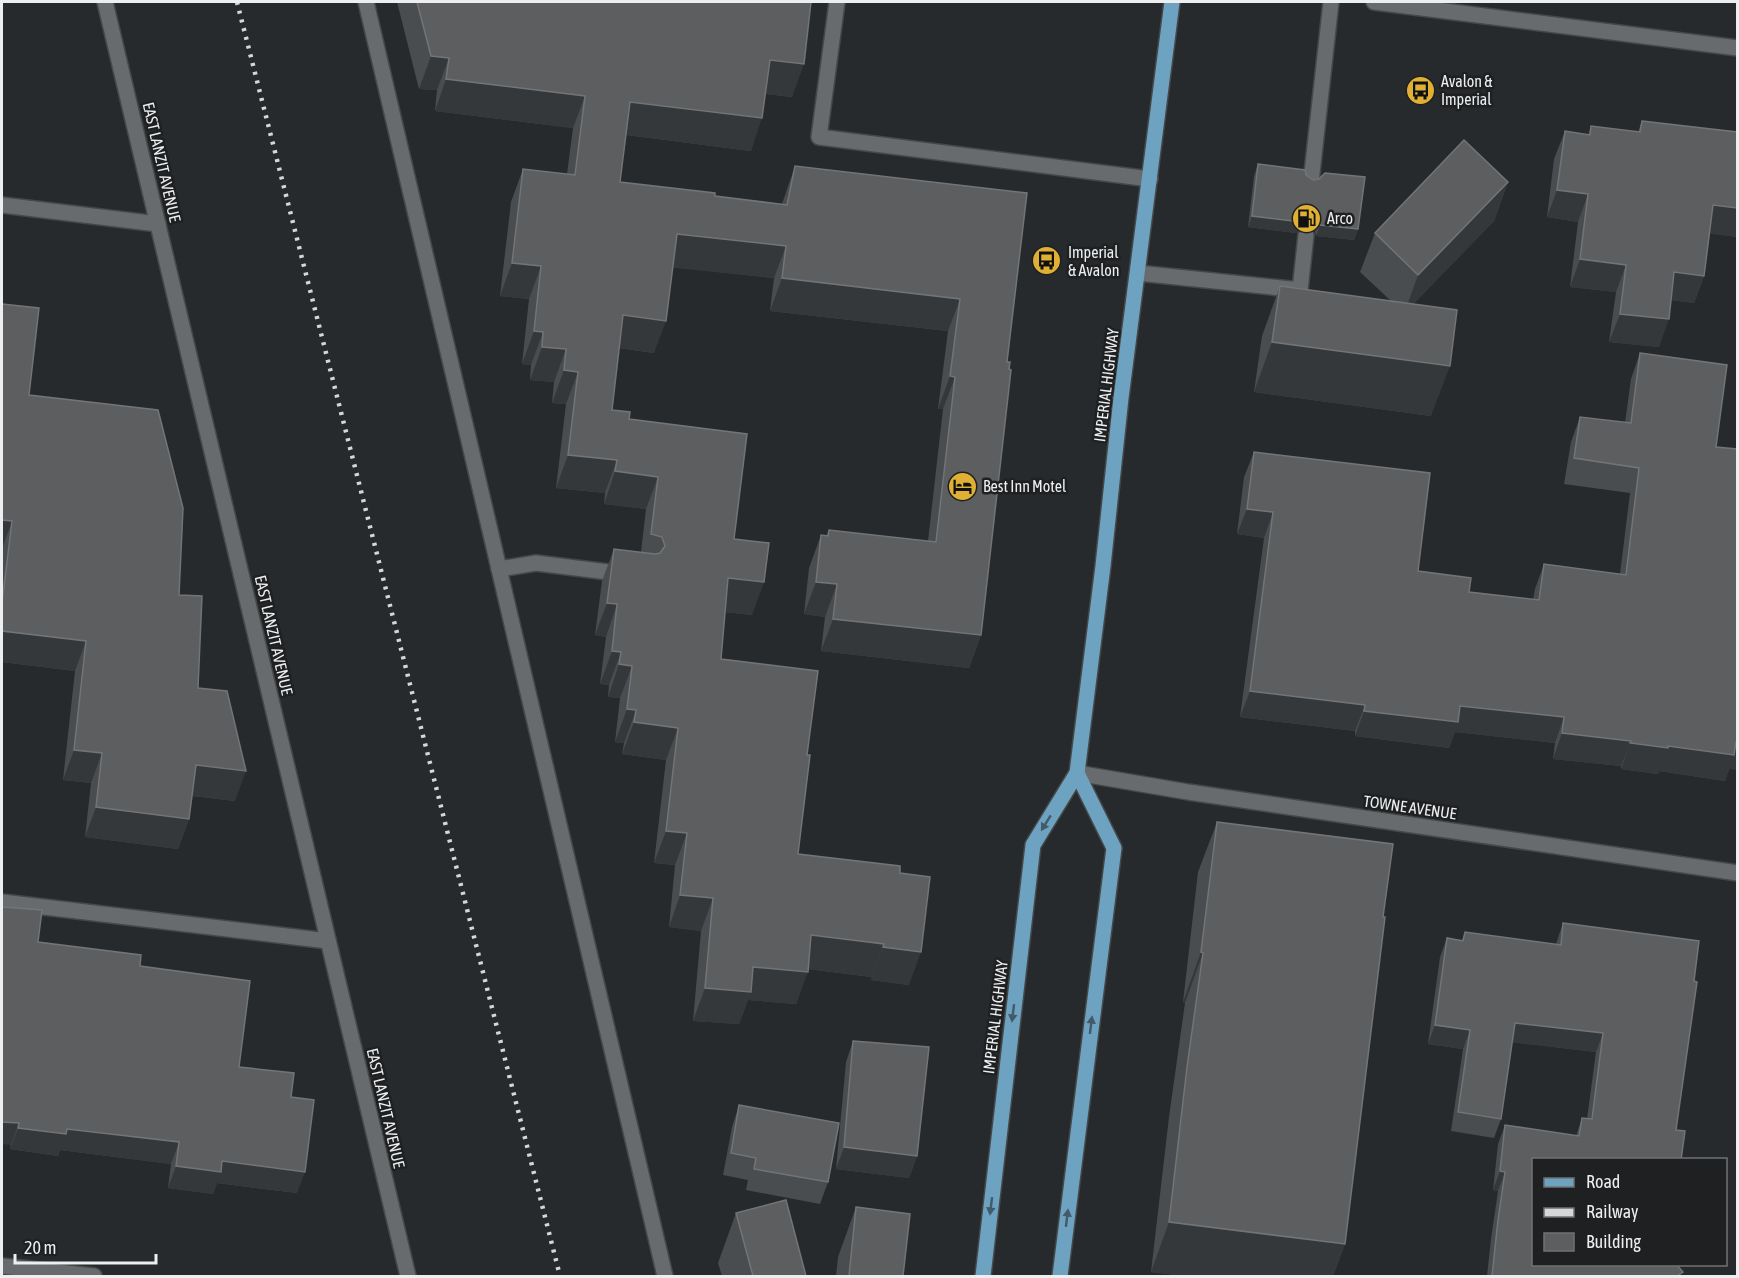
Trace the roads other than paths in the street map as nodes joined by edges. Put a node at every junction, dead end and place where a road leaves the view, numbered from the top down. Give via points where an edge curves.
1 (105, 2) edge
2 (366, 2) edge
3 (837, 2) edge
4 (1172, 2) edge
5 (1330, 2) edge
6 (1374, 2) edge
7 (1737, 48) edge
8 (1150, 178) junction
9 (1311, 182) edge
10 (2, 205) edge
11 (158, 224) junction
12 (1306, 235) dead end
13 (1138, 273) junction
14 (499, 569) junction
15 (644, 577) edge
16 (1077, 773) junction
17 (1737, 873) edge
18 (2, 902) edge
19 (328, 941) junction
20 (2, 1266) edge
21 (94, 1276) edge
22 (408, 1276) edge
23 (665, 1276) edge
24 (983, 1276) edge
25 (1060, 1276) edge

1 - 11 street, EAST LANZIT AVENUE
2 - 14 street
3 - 8 street via 819,137
4 - 8 main road, IMPERIAL HIGHWAY
5 - 9 street
6 - 7 street
8 - 13 main road, IMPERIAL HIGHWAY
10 - 11 street
11 - 19 street, EAST LANZIT AVENUE
12 - 13 street via 1300,290
13 - 16 main road, IMPERIAL HIGHWAY
14 - 15 street via 536,564
14 - 23 street
16 - 17 street, TOWNE AVENUE
16 -> 24 main road, IMPERIAL HIGHWAY via 1033,845
25 -> 16 main road via 1114,848
18 - 19 street
19 - 22 street, EAST LANZIT AVENUE
20 - 21 street

